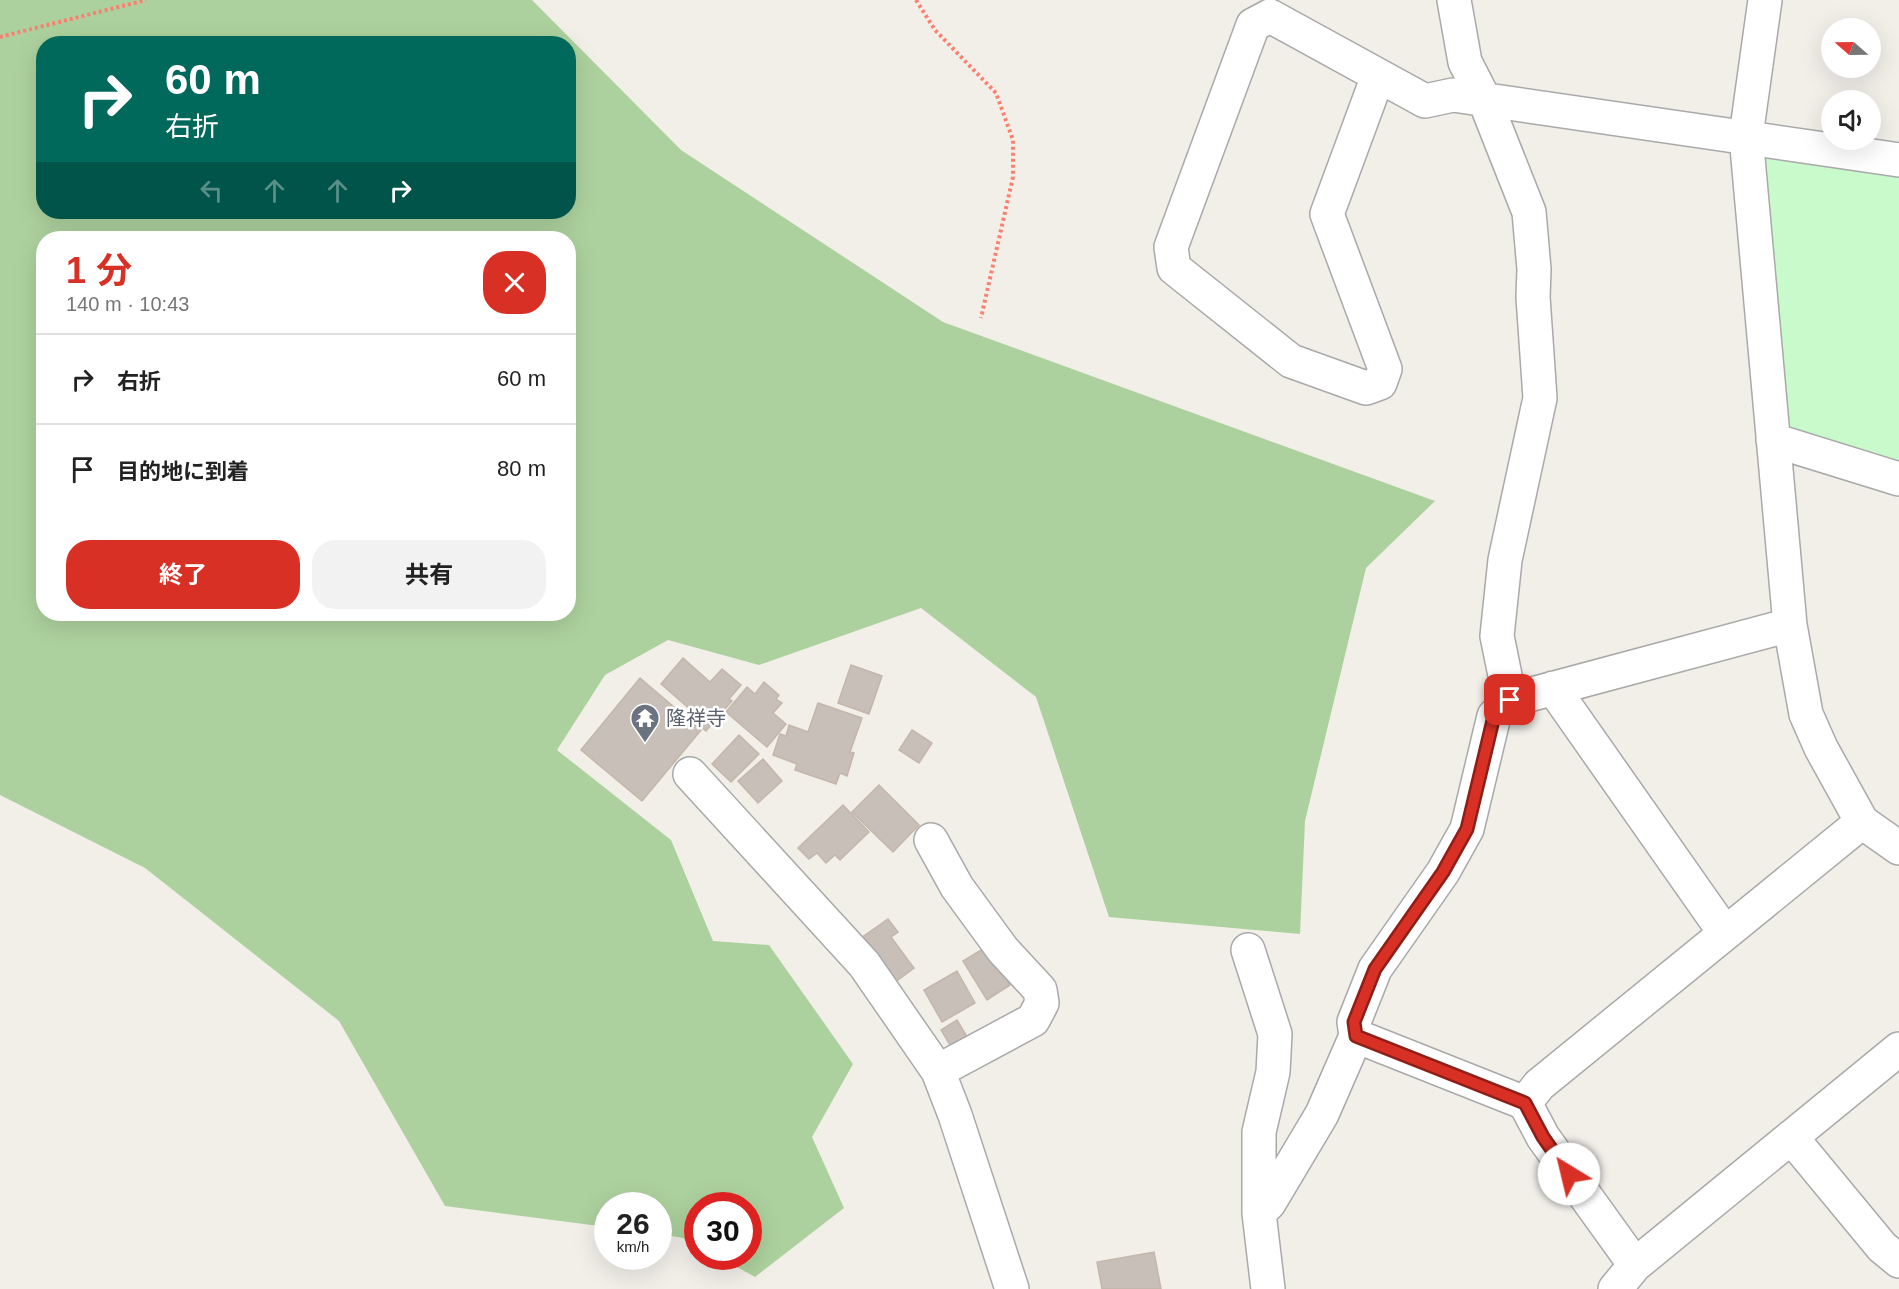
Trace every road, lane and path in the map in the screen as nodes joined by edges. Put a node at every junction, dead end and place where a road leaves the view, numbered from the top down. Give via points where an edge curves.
1 (146, 0) edge
2 (916, 0) edge
3 (1454, 0) edge
4 (1765, 0) edge
5 (0, 37) edge
6 (1378, 76) junction
7 (1485, 101) junction
8 (1746, 136) junction
9 (1899, 160) edge
10 (981, 318) dead end
11 (1773, 440) junction
12 (1899, 479) edge
13 (1790, 625) junction
14 (1552, 688) junction
15 (1510, 700) junction
16 (690, 774) dead end
17 (1862, 822) junction
18 (931, 840) dead end
19 (1899, 848) edge
20 (1725, 933) junction
21 (1248, 950) dead end
22 (1356, 1036) junction
23 (1899, 1049) edge
24 (938, 1071) junction
25 (1525, 1103) junction
26 (1791, 1137) junction
27 (1259, 1213) junction
28 (1899, 1262) edge
29 (1625, 1277) edge
30 (1012, 1289) edge
31 (1268, 1289) edge

1 - 5 path
2 - 10 path via 935,30 996,93 1013,140 1013,177
3 - 7 street via 1465,62
4 - 8 street
6 - 6 street via 1327,214 1384,369 1380,383 1366,388 1291,361 1174,268 1171,247 1253,25 1270,16
6 - 7 street via 1425,101 1453,95
7 - 8 street
7 - 15 street via 1529,212 1540,399 1505,560 1497,636
8 - 9 street
8 - 11 street
11 - 12 street
11 - 13 street
13 - 14 street
13 - 17 street via 1806,714
14 - 15 street
14 - 20 street
15 - 22 street via 1494,716 1467,829 1443,872 1375,969 1354,1022
16 - 24 street via 864,964
17 - 19 street
17 - 20 street
18 - 24 street via 957,887 1002,951 1041,990 1042,1003 1034,1020
20 - 25 street via 1539,1084
21 - 27 street via 1275,1034 1272,1072 1259,1132
22 - 25 street
22 - 27 street via 1322,1114 1269,1203
23 - 26 street
24 - 30 street
25 - 29 street
26 - 28 street via 1882,1247
26 - 29 street
27 - 31 street

